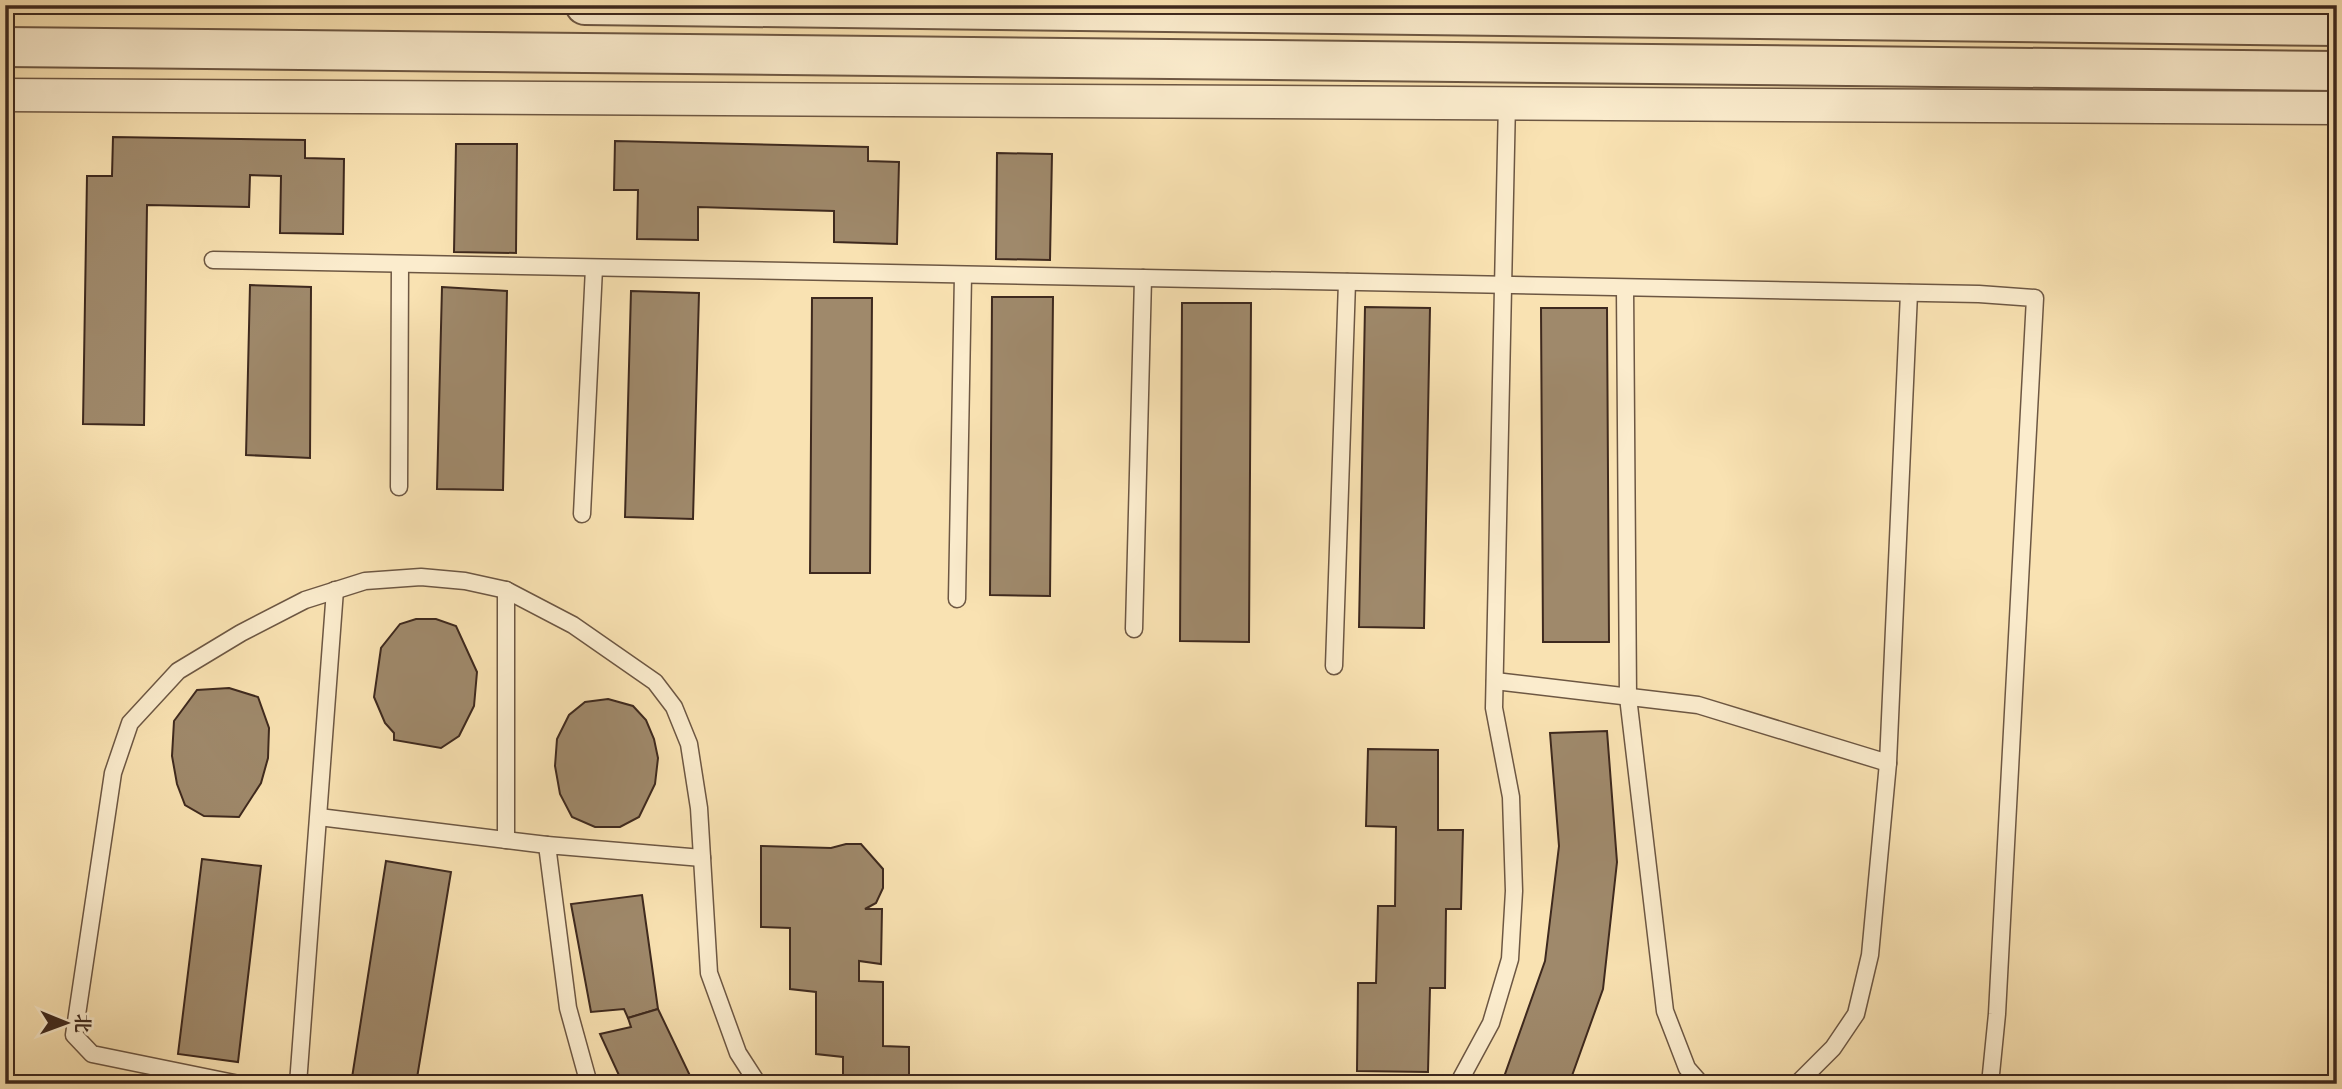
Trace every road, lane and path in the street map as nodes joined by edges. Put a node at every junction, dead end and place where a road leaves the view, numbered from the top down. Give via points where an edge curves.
1 (584, 5) edge
2 (2337, 26) edge
3 (5, 47) edge
4 (2337, 71) edge
5 (5, 95) edge
6 (1507, 101) junction
7 (2337, 108) edge
8 (213, 261) dead end
9 (400, 264) junction
10 (594, 268) junction
11 (963, 275) junction
12 (1143, 278) junction
13 (1347, 282) junction
14 (1502, 285) junction
15 (1625, 288) junction
16 (1909, 293) junction
17 (399, 487) dead end
18 (582, 514) dead end
19 (335, 590) junction
20 (506, 590) junction
21 (957, 599) dead end
22 (1134, 629) dead end
23 (1334, 666) dead end
24 (1494, 681) junction
25 (1628, 696) junction
26 (1888, 763) junction
27 (319, 817) junction
28 (506, 840) junction
29 (547, 845) junction
30 (702, 858) junction
31 (239, 1084) edge
32 (298, 1084) edge
33 (589, 1084) edge
34 (758, 1084) edge
35 (1458, 1084) edge
36 (1701, 1084) edge
37 (1797, 1084) edge
38 (1990, 1084) edge

1 - 2 street
3 - 4 street
5 - 6 street
6 - 7 street
6 - 14 lane
8 - 9 lane
9 - 10 lane
9 - 17 lane
10 - 11 lane
10 - 18 lane
11 - 12 lane
11 - 21 lane
12 - 13 lane
12 - 22 lane
13 - 14 lane
13 - 23 lane
14 - 15 lane
14 - 24 lane
15 - 16 lane
15 - 25 lane
16 - 26 lane
16 - 38 lane via 2035,298
19 - 20 lane via 365,581 421,577
19 - 27 lane
19 - 31 lane via 262,622 178,671 130,723 113,773 75,1035 92,1054
20 - 28 lane
20 - 30 lane via 573,625 655,681 674,707 689,744
24 - 25 lane
24 - 35 lane via 1494,708 1511,797 1514,891 1510,959 1491,1023
25 - 26 lane via 1698,705
25 - 36 lane via 1665,1011 1687,1068
26 - 37 lane via 1870,955 1856,1014 1833,1048
27 - 28 lane
27 - 32 lane
28 - 29 lane
29 - 30 lane
29 - 33 lane via 568,1008
30 - 34 lane via 709,972 738,1053

